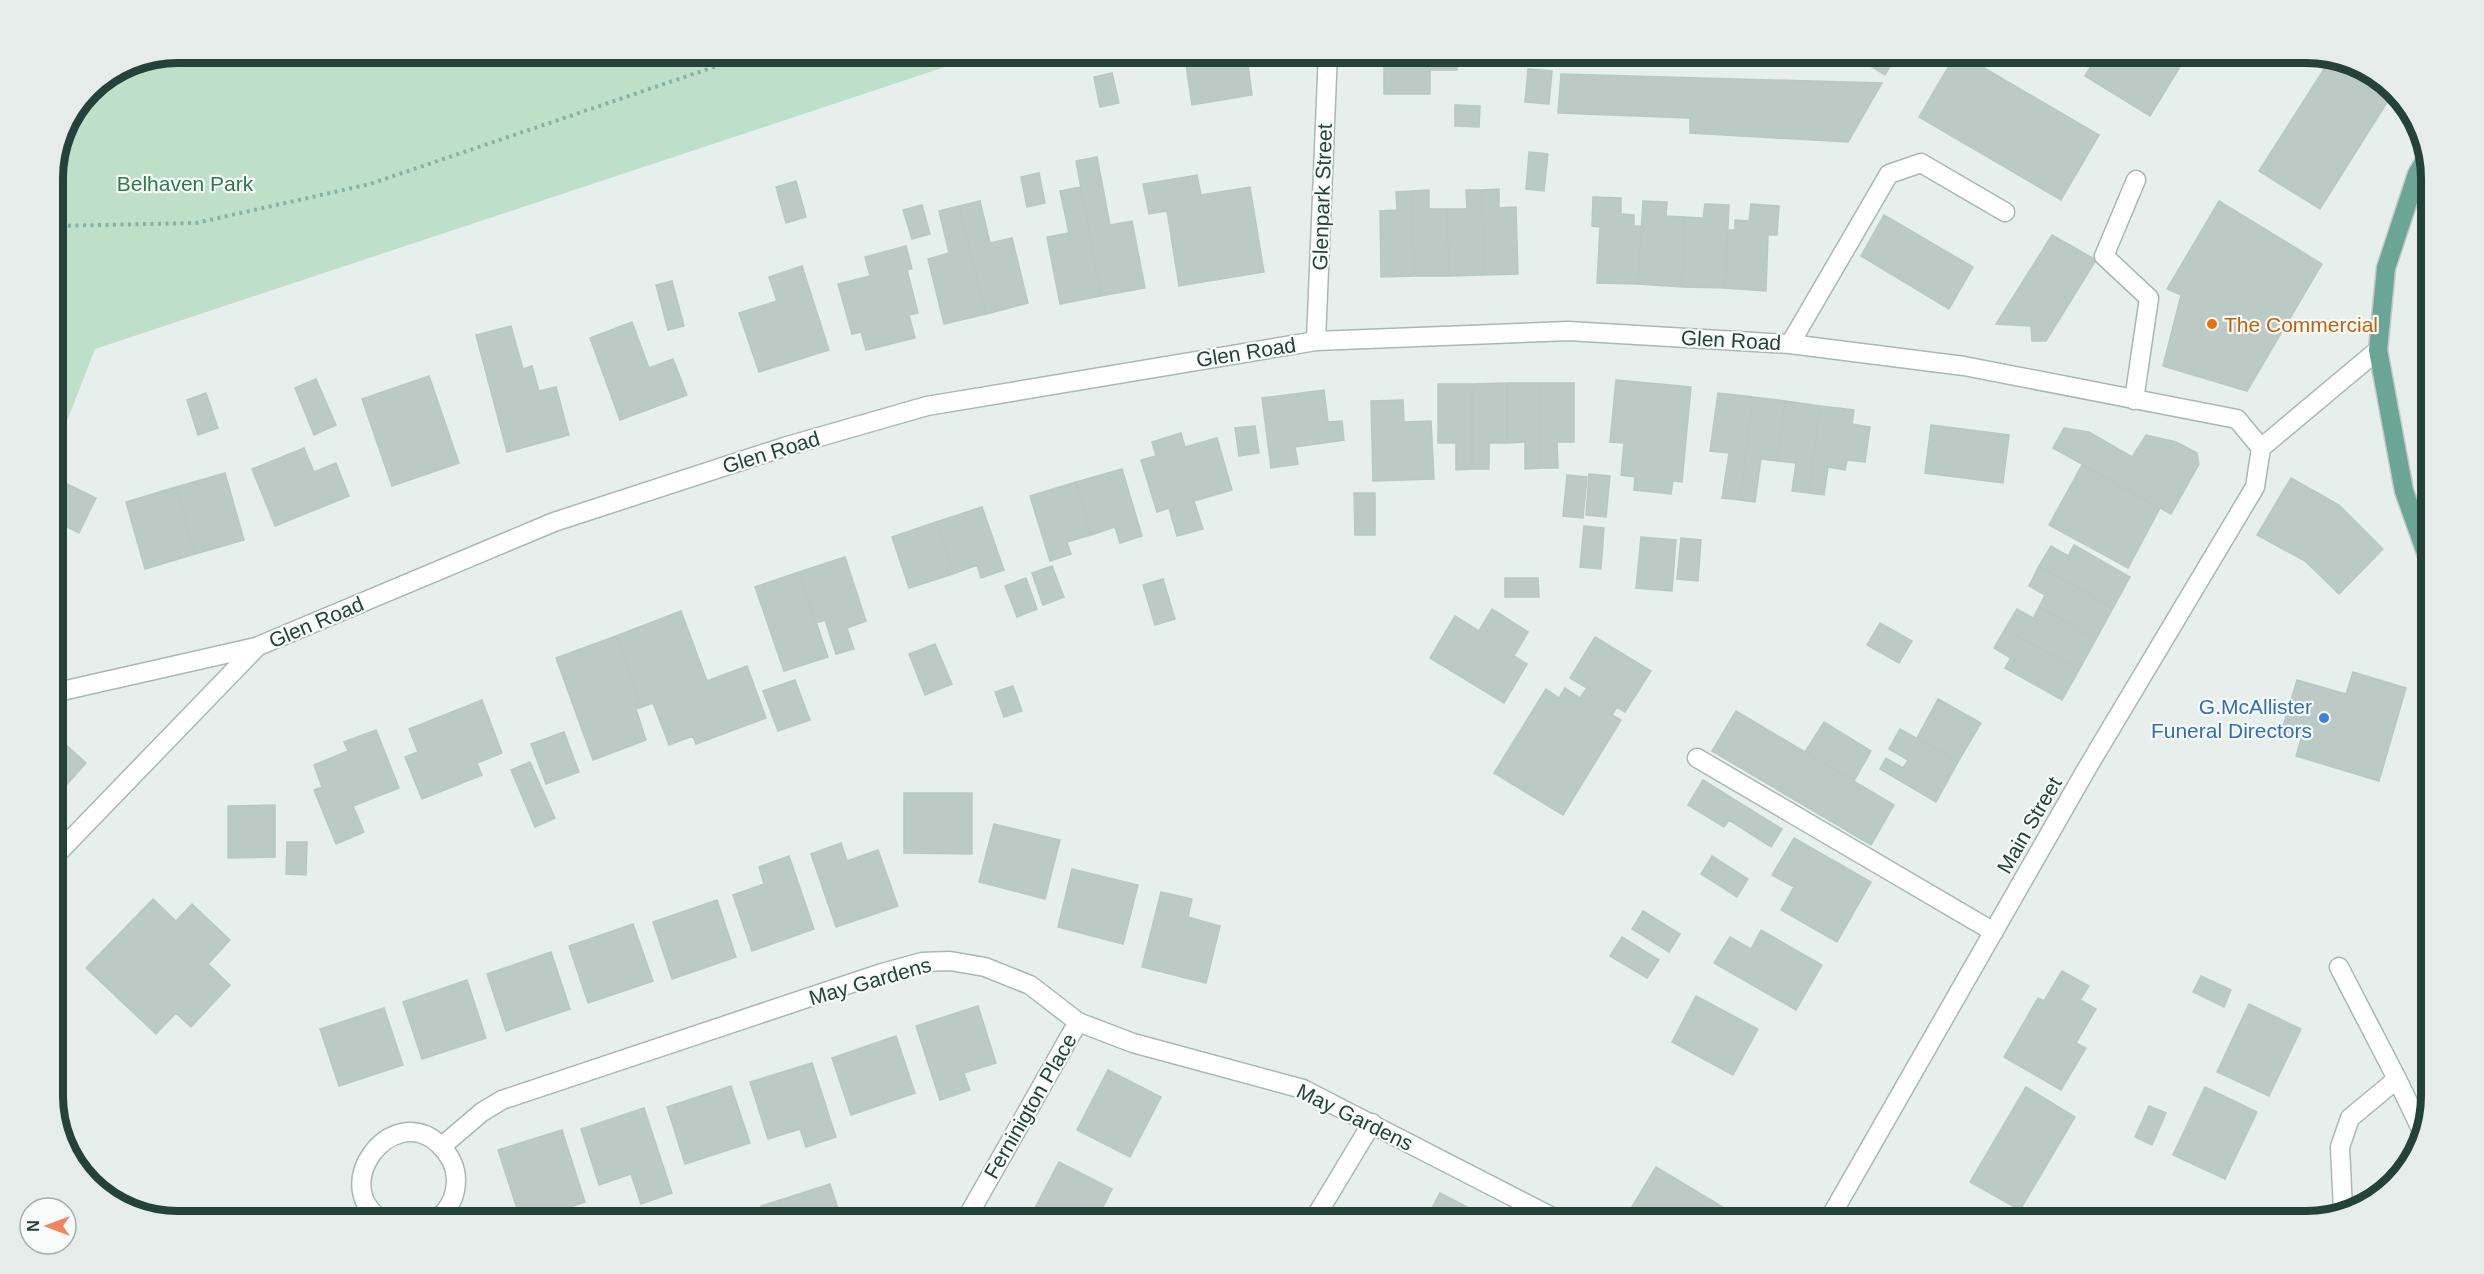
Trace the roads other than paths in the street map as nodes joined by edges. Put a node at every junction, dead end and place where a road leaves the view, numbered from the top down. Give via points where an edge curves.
1 (1328, 63) edge
2 (2421, 168) edge
3 (2136, 180) dead end
4 (2005, 212) dead end
5 (1316, 341) junction
6 (1790, 344) junction
7 (2378, 350) junction
8 (2134, 400) junction
9 (2261, 448) junction
10 (2421, 539) edge
11 (256, 647) junction
12 (63, 691) edge
13 (1697, 758) dead end
14 (63, 848) edge
15 (1994, 932) junction
16 (2339, 968) dead end
17 (1078, 1022) junction
18 (2397, 1079) junction
19 (2418, 1122) edge
20 (1372, 1124) junction
21 (441, 1147) junction
22 (2342, 1205) edge
23 (374, 1211) edge
24 (445, 1211) edge
25 (970, 1211) edge
26 (1319, 1211) edge
27 (1541, 1211) edge
28 (1834, 1211) edge

1 - 5 street, Glenpark Street
2 - 7 main road via 2386,268
3 - 8 street via 2104,256 2149,298
4 - 6 street via 1921,163 1888,174
5 - 6 street, Glen Road via 1568,331
5 - 11 street, Glen Road via 927,406 784,447 554,522
6 - 8 street, Glen Road via 1964,366
7 - 9 street
7 - 10 main road via 2404,491
8 - 9 street, Glen Road via 2237,419
9 - 15 street, Main Street via 2255,487
11 - 12 street, Glen Road
11 - 14 street, Glen Road
13 - 15 street
15 - 28 street, Main Street
16 - 18 street
17 - 20 street, May Gardens via 1133,1043 1303,1089
17 - 21 street, May Gardens via 1030,985 985,968 950,961 922,962 502,1100
17 - 25 street, Ferninigton Place
18 - 19 street
18 - 22 street via 2350,1118 2340,1147
20 - 26 street
20 - 27 street, May Gardens
21 - 23 street via 419,1134 403,1133 387,1138 375,1148 362,1177 363,1194
21 - 24 street via 454,1164 457,1179 455,1194

